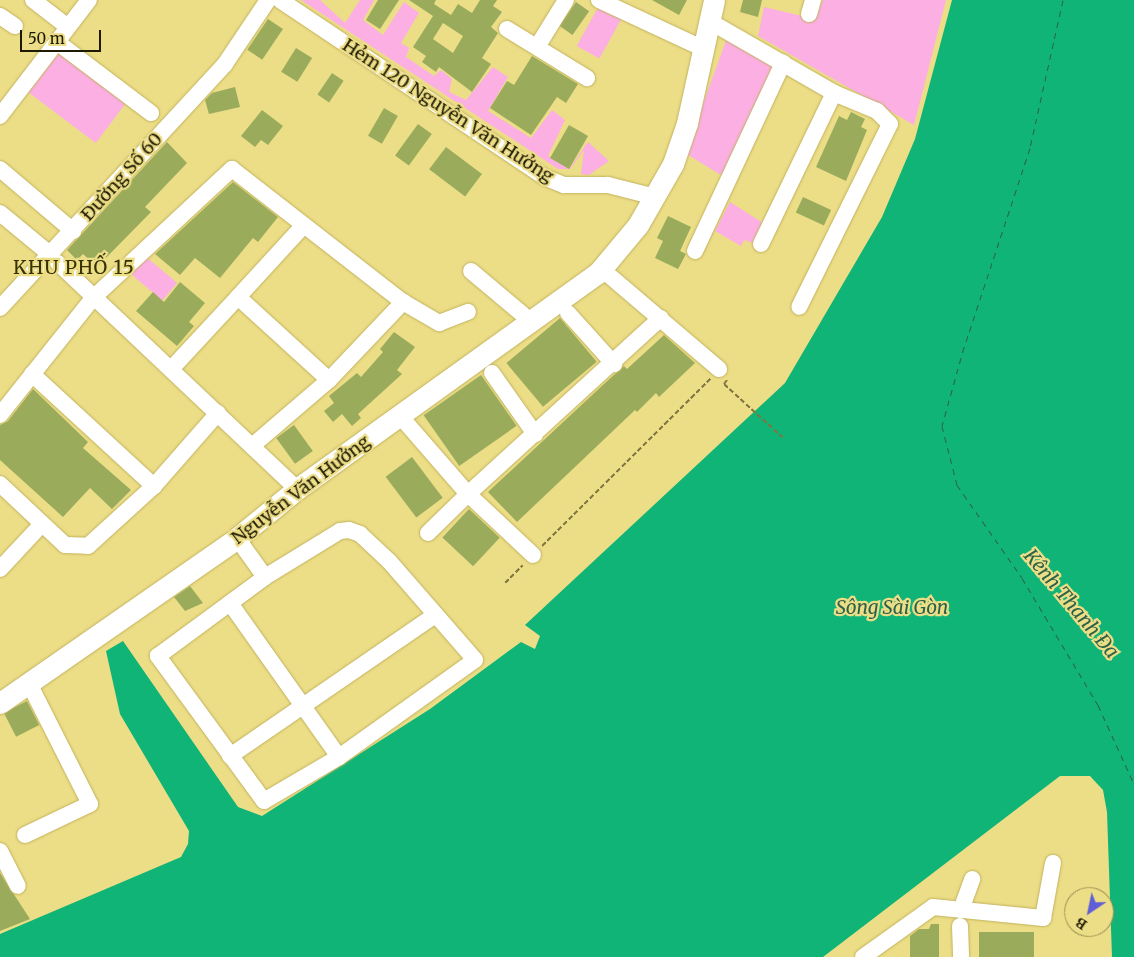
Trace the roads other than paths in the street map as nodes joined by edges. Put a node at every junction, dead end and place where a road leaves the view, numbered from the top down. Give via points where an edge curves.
1 (33, 0) edge
2 (89, 0) edge
3 (268, 0) edge
4 (280, 0) edge
5 (566, 0) edge
6 (598, 0) edge
7 (714, 0) edge
8 (0, 16) edge
9 (709, 21) junction
10 (15, 26) dead end
11 (68, 27) junction
12 (507, 29) dead end
13 (57, 42) junction
14 (537, 47) junction
15 (704, 49) junction
16 (783, 63) junction
17 (587, 78) dead end
18 (834, 92) junction
19 (150, 113) dead end
20 (0, 116) edge
21 (0, 169) edge
22 (655, 197) junction
23 (0, 213) edge
24 (303, 226) junction
25 (73, 231) junction
26 (761, 244) dead end
27 (695, 252) dead end
28 (54, 259) junction
29 (471, 270) dead end
30 (605, 274) junction
31 (238, 297) junction
32 (93, 298) junction
33 (403, 302) junction
34 (799, 307) dead end
35 (0, 308) edge
36 (468, 312) dead end
37 (568, 313) dead end
38 (661, 318) junction
39 (533, 323) junction
40 (614, 364) junction
41 (173, 367) junction
42 (492, 373) dead end
43 (32, 374) junction
44 (722, 377) road end
45 (329, 380) junction
46 (218, 412) junction
47 (0, 415) edge
48 (401, 417) junction
49 (535, 434) junction
50 (252, 446) junction
51 (0, 484) edge
52 (154, 486) junction
53 (297, 489) junction
54 (468, 494) junction
55 (41, 525) junction
56 (428, 533) dead end
57 (237, 538) junction
58 (533, 554) road end
59 (0, 568) edge
60 (265, 577) junction
61 (230, 602) junction
62 (434, 616) junction
63 (29, 683) junction
64 (0, 703) edge
65 (301, 707) junction
66 (230, 756) junction
67 (339, 757) junction
68 (24, 835) dead end
69 (0, 851) edge
70 (1053, 863) dead end
71 (972, 879) dead end
72 (18, 886) dead end
73 (960, 918) junction
74 (881, 952) edge
75 (863, 957) edge
76 (961, 957) edge

1 - 11 street
2 - 11 street
3 - 25 street, Đường Số 60 via 241,44
4 - 22 street, Hẻm 120 Nguyễn Văn Hưởng via 544,177 564,185 608,185
5 - 14 street
6 - 15 street
7 - 9 main road
8 - 10 street
9 - 15 main road
9 - 16 street
11 - 13 street
12 - 14 street
13 - 19 street
13 - 20 street
14 - 17 street
15 - 22 main road via 687,124 673,164
16 - 18 street
16 - 27 street
18 - 26 street
18 - 34 street via 877,111 890,124
21 - 25 street
22 - 30 main road, Nguyễn Văn Hưởng
23 - 28 street
24 - 31 street
24 - 32 street via 232,169
24 - 33 street
25 - 28 street, Đường Số 60
28 - 32 street
28 - 35 street, Đường Số 60
29 - 39 street
30 - 38 street
30 - 39 main road, Nguyễn Văn Hưởng
31 - 41 street
31 - 45 street
32 - 41 street
32 - 43 street
33 - 36 street via 440,324
33 - 45 street
37 - 40 street
38 - 40 street
38 - 44 street
39 - 48 main road, Nguyễn Văn Hưởng
40 - 49 street
41 - 46 street
42 - 49 street
43 - 47 street
43 - 52 street
45 - 50 street
46 - 50 street
46 - 52 street
48 - 53 main road, Nguyễn Văn Hưởng
48 - 54 street
49 - 54 street
50 - 53 street
51 - 55 street
52 - 55 street via 88,546 65,545
53 - 57 main road, Nguyễn Văn Hưởng
54 - 56 street
54 - 58 street
55 - 59 street
57 - 60 street
57 - 63 main road, Nguyễn Văn Hưởng
60 - 61 street
60 - 62 street via 340,531 349,530 360,534 390,561
61 - 65 street
61 - 66 street via 158,656
62 - 65 street
62 - 67 street via 475,660
63 - 64 main road, Nguyễn Văn Hưởng
63 - 68 street via 90,804
65 - 66 street
65 - 67 street
66 - 67 street via 264,802
69 - 72 street
70 - 73 street via 1043,918
71 - 73 street
73 - 74 street via 933,907
73 - 76 street
74 - 75 street

